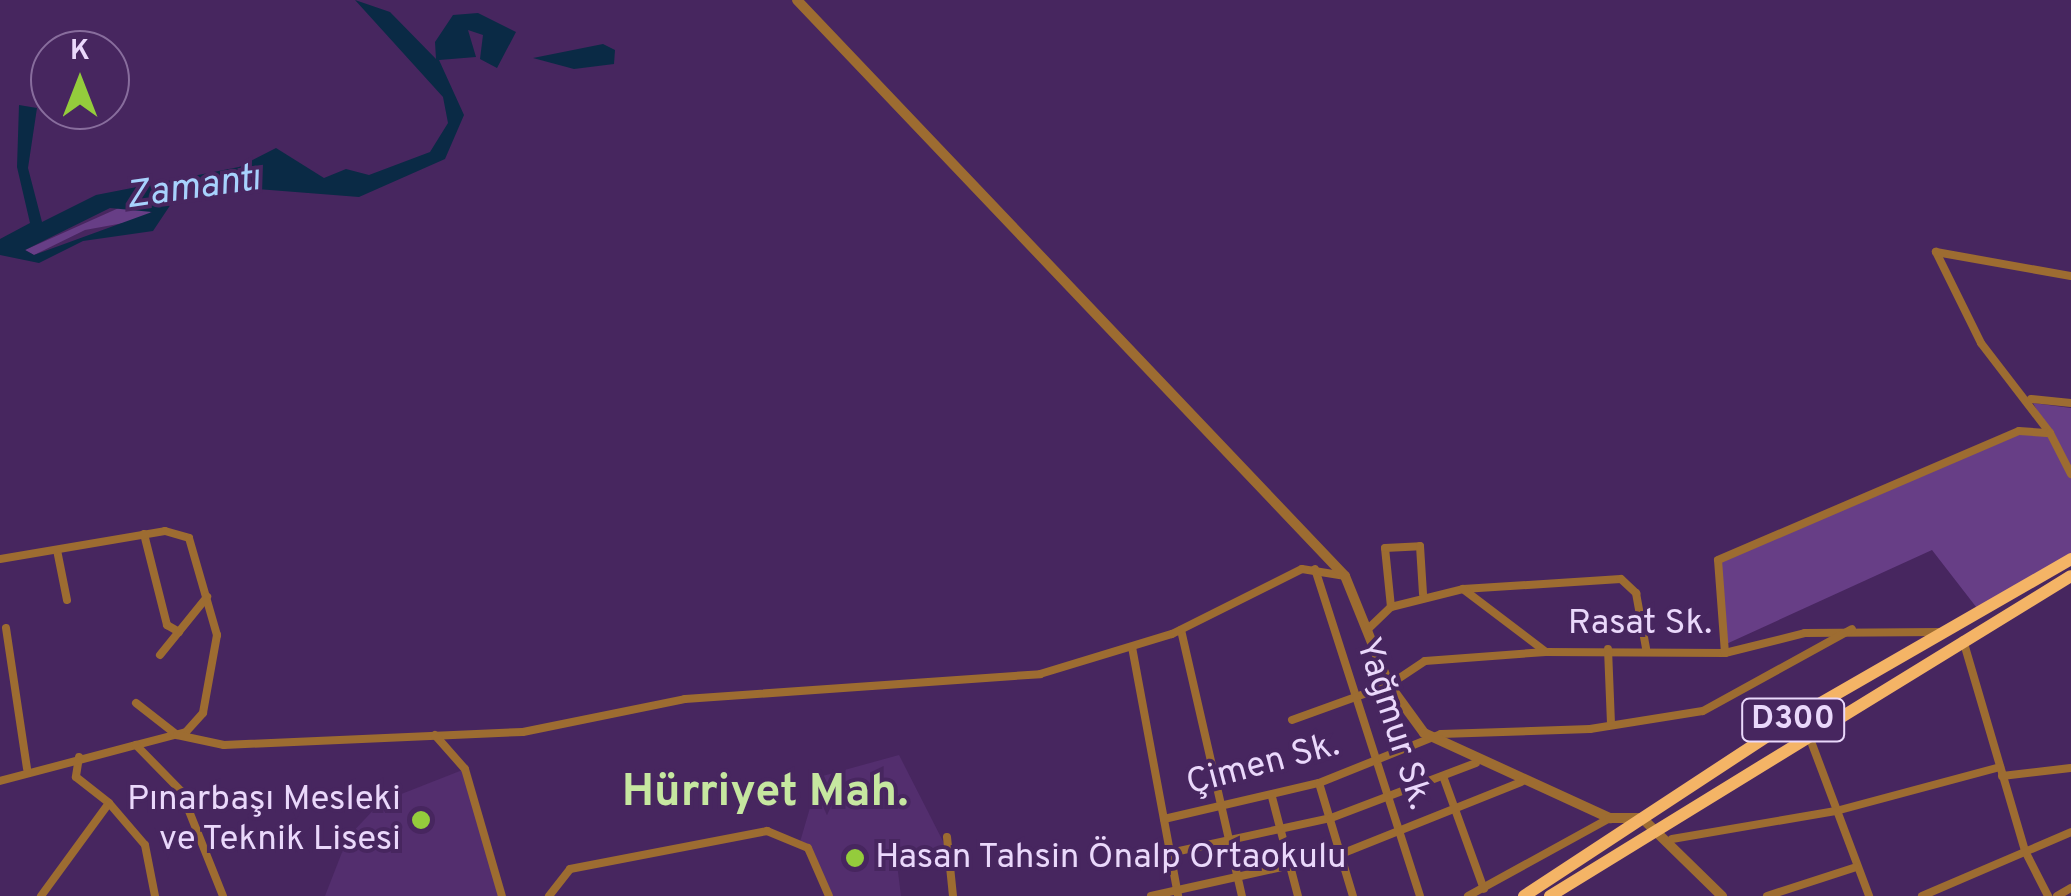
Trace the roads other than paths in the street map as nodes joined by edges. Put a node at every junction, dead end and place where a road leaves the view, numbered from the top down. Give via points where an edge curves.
1 (798, 0) edge
2 (2071, 276) edge
3 (2031, 399) junction
4 (2071, 403) edge
5 (2050, 434) junction
6 (2071, 474) edge
7 (144, 534) junction
8 (57, 550) junction
9 (2071, 558) edge
10 (0, 559) edge
11 (1314, 569) junction
12 (1345, 576) junction
13 (2071, 576) edge
14 (1463, 589) junction
15 (1423, 594) junction
16 (207, 597) junction
17 (67, 600) dead end
18 (1391, 606) junction
19 (6, 628) dead end
20 (1368, 629) junction
21 (1181, 630) junction
22 (1852, 630) junction
23 (179, 632) junction
24 (1945, 632) junction
25 (1962, 639) junction
26 (1132, 648) junction
27 (1646, 648) junction
28 (1608, 649) junction
29 (1546, 652) junction
30 (1724, 653) junction
31 (160, 655) dead end
32 (1389, 685) junction
33 (1354, 698) junction
34 (136, 703) dead end
35 (1292, 720) dead end
36 (1611, 724) junction
37 (1808, 732) junction
38 (177, 735) junction
39 (435, 736) junction
40 (1430, 738) junction
41 (136, 745) junction
42 (79, 756) junction
43 (1374, 762) junction
44 (1476, 762) junction
45 (27, 768) junction
46 (2071, 768) edge
47 (2001, 771) junction
48 (1442, 776) junction
49 (0, 781) edge
50 (1521, 782) junction
51 (1319, 783) junction
52 (1272, 796) junction
53 (1386, 796) junction
54 (109, 803) junction
55 (1222, 810) junction
56 (1836, 811) junction
57 (1458, 812) junction
58 (1330, 818) junction
59 (1610, 818) junction
60 (1642, 818) junction
61 (1164, 819) junction
62 (1656, 827) junction
63 (1281, 832) junction
64 (2071, 832) edge
65 (1400, 834) junction
66 (947, 837) dead end
67 (1672, 839) junction
68 (1230, 844) junction
69 (2025, 851) junction
70 (1170, 853) junction
71 (1340, 854) junction
72 (1856, 867) junction
73 (1291, 869) junction
74 (1238, 878) junction
75 (1484, 888) junction
76 (2071, 888) edge
77 (1178, 894) edge
78 (1933, 894) edge
79 (1555, 895) edge
80 (41, 896) edge
81 (155, 896) edge
82 (223, 896) edge
83 (502, 896) edge
84 (549, 896) edge
85 (829, 896) edge
86 (952, 896) edge
87 (1152, 896) edge
88 (1242, 896) edge
89 (1298, 896) edge
90 (1353, 896) edge
91 (1420, 896) edge
92 (1468, 896) edge
93 (1524, 896) edge
94 (1722, 896) edge
95 (1767, 896) edge
96 (1869, 896) edge
97 (1922, 896) edge
98 (2048, 896) edge
99 (2058, 896) edge

1 - 12 street
2 - 3 street via 1936,252 1981,343
3 - 4 street
3 - 5 street
5 - 6 street
5 - 30 street via 2019,430 1718,560
7 - 8 street
7 - 16 street via 190,538
7 - 23 street via 167,625
8 - 10 street
8 - 17 street
9 - 24 highway, D300
11 - 12 street
11 - 21 street
11 - 33 street, Yağmur Sk.
12 - 20 street
13 - 25 highway, D300
14 - 15 street
14 - 27 street via 1620,579 1636,594
14 - 29 street, Rasat Sk.
15 - 18 street
15 - 18 street via 1420,546 1385,548
16 - 23 street
16 - 38 street via 216,655 203,713
18 - 20 street
19 - 45 street
20 - 32 street
21 - 26 street
21 - 55 street
22 - 24 street, Rasat Sk.
22 - 30 street, Rasat Sk.
22 - 36 street, Çimen Sk. via 1703,711
23 - 31 street
24 - 60 highway, D300
25 - 37 highway, D300
25 - 47 street
26 - 39 street via 1040,674 685,699 524,732
26 - 61 street
27 - 28 street, Rasat Sk.
27 - 30 street, Rasat Sk.
28 - 29 street, Rasat Sk.
28 - 36 street
29 - 32 street via 1425,661
32 - 33 street
32 - 40 street
33 - 35 street
33 - 43 street, Yağmur Sk.
34 - 38 street
36 - 40 street, Çimen Sk.
37 - 56 street
37 - 62 highway, D300
38 - 39 street via 224,744
38 - 41 street
39 - 83 street via 465,769
40 - 43 street, Çimen Sk.
40 - 44 street
41 - 42 street
41 - 82 street via 182,792
42 - 45 street
42 - 54 street via 76,777
43 - 51 street, Çimen Sk.
43 - 53 street, Yağmur Sk.
44 - 48 street
44 - 50 street
45 - 49 street
46 - 47 street
47 - 56 street
47 - 69 street
48 - 53 street
48 - 57 street
50 - 57 street
50 - 59 street
51 - 52 street, Çimen Sk.
51 - 58 street
52 - 55 street, Çimen Sk.
52 - 63 street
53 - 58 street
53 - 65 street, Yağmur Sk.
54 - 80 street
54 - 81 street via 145,844
55 - 61 street, Çimen Sk.
55 - 68 street
56 - 67 street
56 - 72 street
57 - 65 street
57 - 75 street
58 - 63 street
58 - 71 street
59 - 60 street
59 - 75 street
60 - 62 street
60 - 93 highway, D300
61 - 70 street
62 - 67 street
62 - 79 highway, D300
63 - 68 street
63 - 73 street
64 - 69 street
65 - 71 street
65 - 91 street, Yağmur Sk.
66 - 86 street
67 - 94 street
68 - 70 street
68 - 74 street
69 - 78 street
69 - 98 street
70 - 77 street
71 - 73 street
71 - 90 street
72 - 95 street
72 - 96 street
73 - 74 street
73 - 89 street
74 - 77 street
74 - 88 street
75 - 92 street
76 - 99 street
77 - 87 street
78 - 97 street
84 - 85 street via 570,869 767,832 808,848

